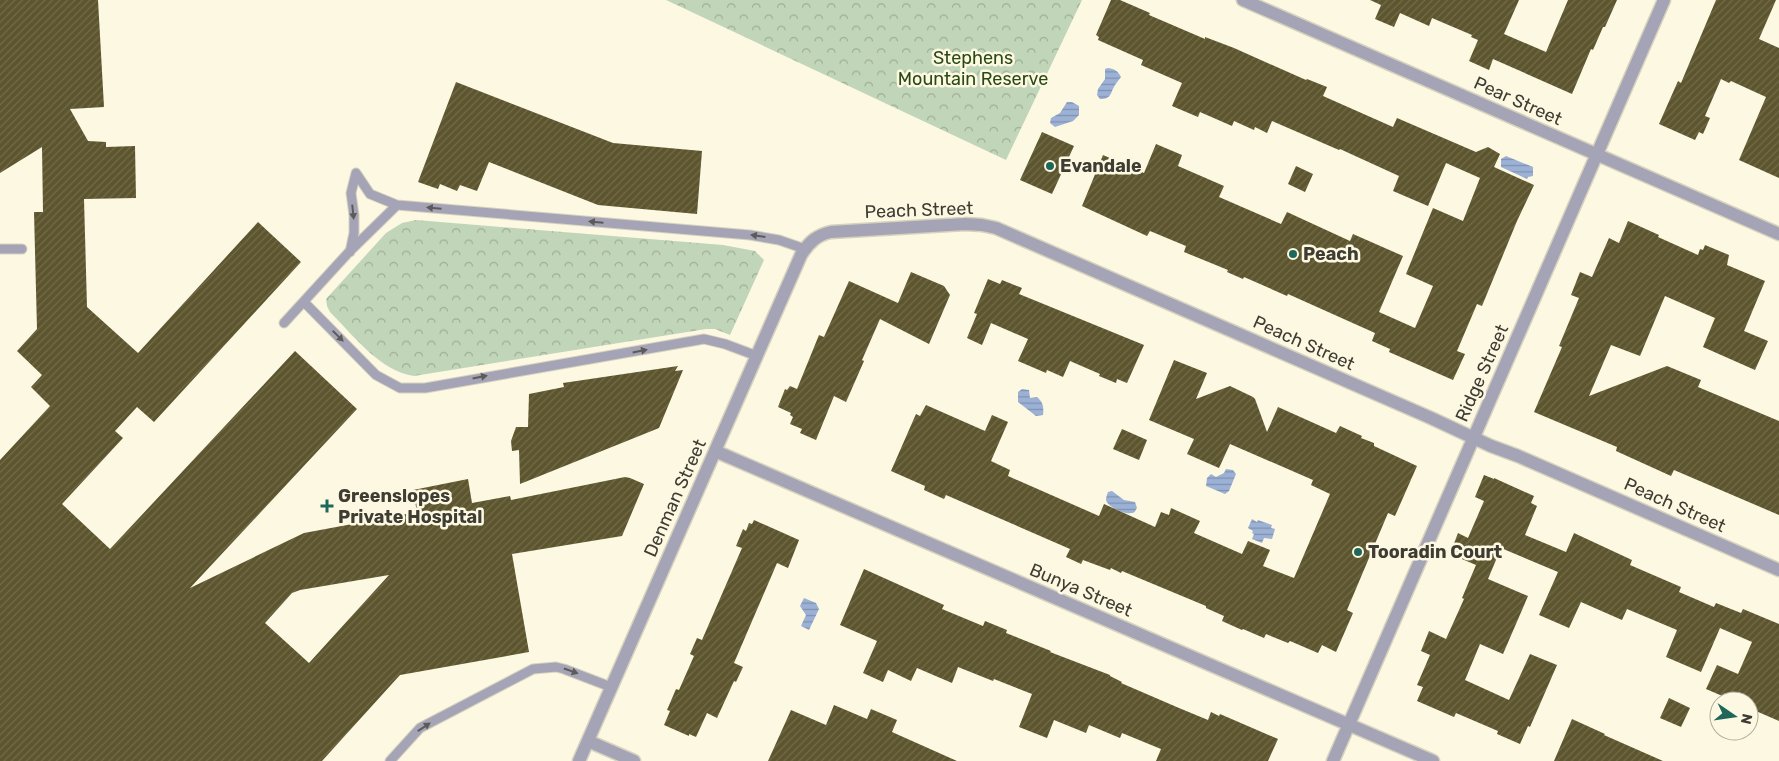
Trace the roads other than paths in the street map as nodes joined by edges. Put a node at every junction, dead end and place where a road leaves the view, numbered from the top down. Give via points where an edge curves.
1 (1242, 0) edge
2 (1664, 0) edge
3 (1597, 154) junction
4 (397, 205) junction
5 (1779, 234) edge
6 (0, 249) edge
7 (22, 249) dead end
8 (805, 249) junction
9 (350, 252) junction
10 (304, 302) junction
11 (284, 322) dead end
12 (757, 356) junction
13 (1473, 438) junction
14 (715, 450) junction
15 (1779, 570) edge
16 (611, 688) junction
17 (1348, 725) junction
18 (588, 741) junction
19 (390, 761) edge
20 (579, 761) edge
21 (634, 761) edge
22 (1333, 761) edge
23 (1433, 761) edge

1 - 3 street, Pear Street
2 - 3 street, Ridge Street
3 - 5 street, Pear Street
3 - 13 street, Ridge Street
8 -> 4 lane via 750,235
4 - 9 lane
4 -> 9 lane via 370,194 356,173 351,193 354,233
6 - 7 lane
8 - 12 street, Denman Street
8 - 13 street, Peach Street via 817,236 831,232 965,224 996,228
9 - 10 lane
10 - 11 lane
10 -> 12 lane via 376,375 400,388 425,388 704,339
12 - 14 street, Denman Street
13 - 15 street, Peach Street
13 - 17 street, Ridge Street
14 - 16 street, Denman Street
14 - 17 street, Bunya Street
16 - 18 street, Denman Street
19 -> 16 lane via 420,728 534,669 556,667
17 - 22 street, Ridge Street
17 - 23 street, Bunya Street
18 - 20 street, Denman Street
18 - 21 street

